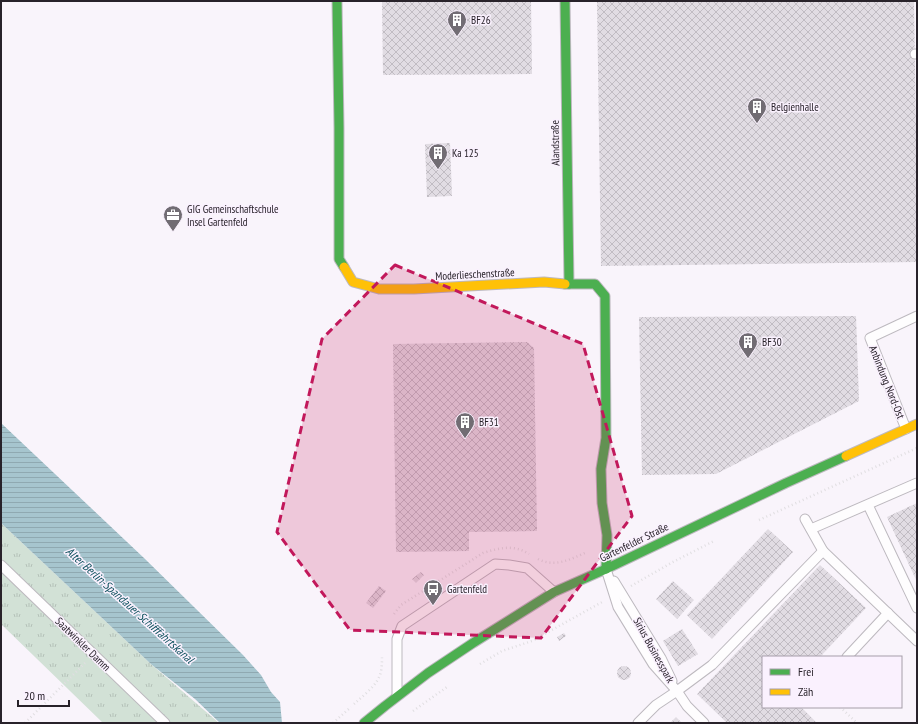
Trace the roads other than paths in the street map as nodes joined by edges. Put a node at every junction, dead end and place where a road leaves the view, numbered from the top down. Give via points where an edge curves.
1 (337, 1) edge
2 (565, 1) edge
3 (569, 284) junction
4 (917, 316) edge
5 (917, 424) edge
6 (906, 429) junction
7 (917, 483) edge
8 (868, 505) junction
9 (805, 519) dead end
10 (811, 529) junction
11 (823, 551) junction
12 (1, 565) edge
13 (606, 569) junction
14 (554, 592) junction
15 (917, 608) edge
16 (888, 613) junction
17 (917, 641) edge
18 (848, 656) edge
19 (677, 691) junction
20 (397, 696) junction
21 (165, 723) edge
22 (364, 723) edge
23 (638, 723) edge
24 (704, 723) edge

1 - 3 street, Moderlieschenstraße via 339,259 352,282 379,289 544,282
2 - 3 street, Alandstraße
3 - 13 street, Moderlieschenstraße via 595,284 605,296 606,438 601,469 602,503 607,535
4 - 6 lane, Anbindung Nord-Ost via 870,338
5 - 6 street, Gartenfelder Straße
6 - 13 street, Gartenfelder Straße
7 - 8 lane
8 - 10 lane
8 - 15 lane
9 - 10 lane
10 - 11 lane
11 - 16 lane
11 - 19 lane via 712,665
12 - 21 lane, Saatwinkler Damm
13 - 14 street, Gartenfelder Straße
13 - 19 lane, Sirius Businesspark via 617,594 661,658
14 - 20 street, Gartenfelder Straße
14 - 20 lane via 527,568 495,564 402,626 397,639
16 - 17 lane
16 - 18 lane
19 - 23 lane via 656,705
19 - 24 lane, Sirius Businesspark via 686,706
20 - 22 street, Gartenfelder Straße via 379,715

